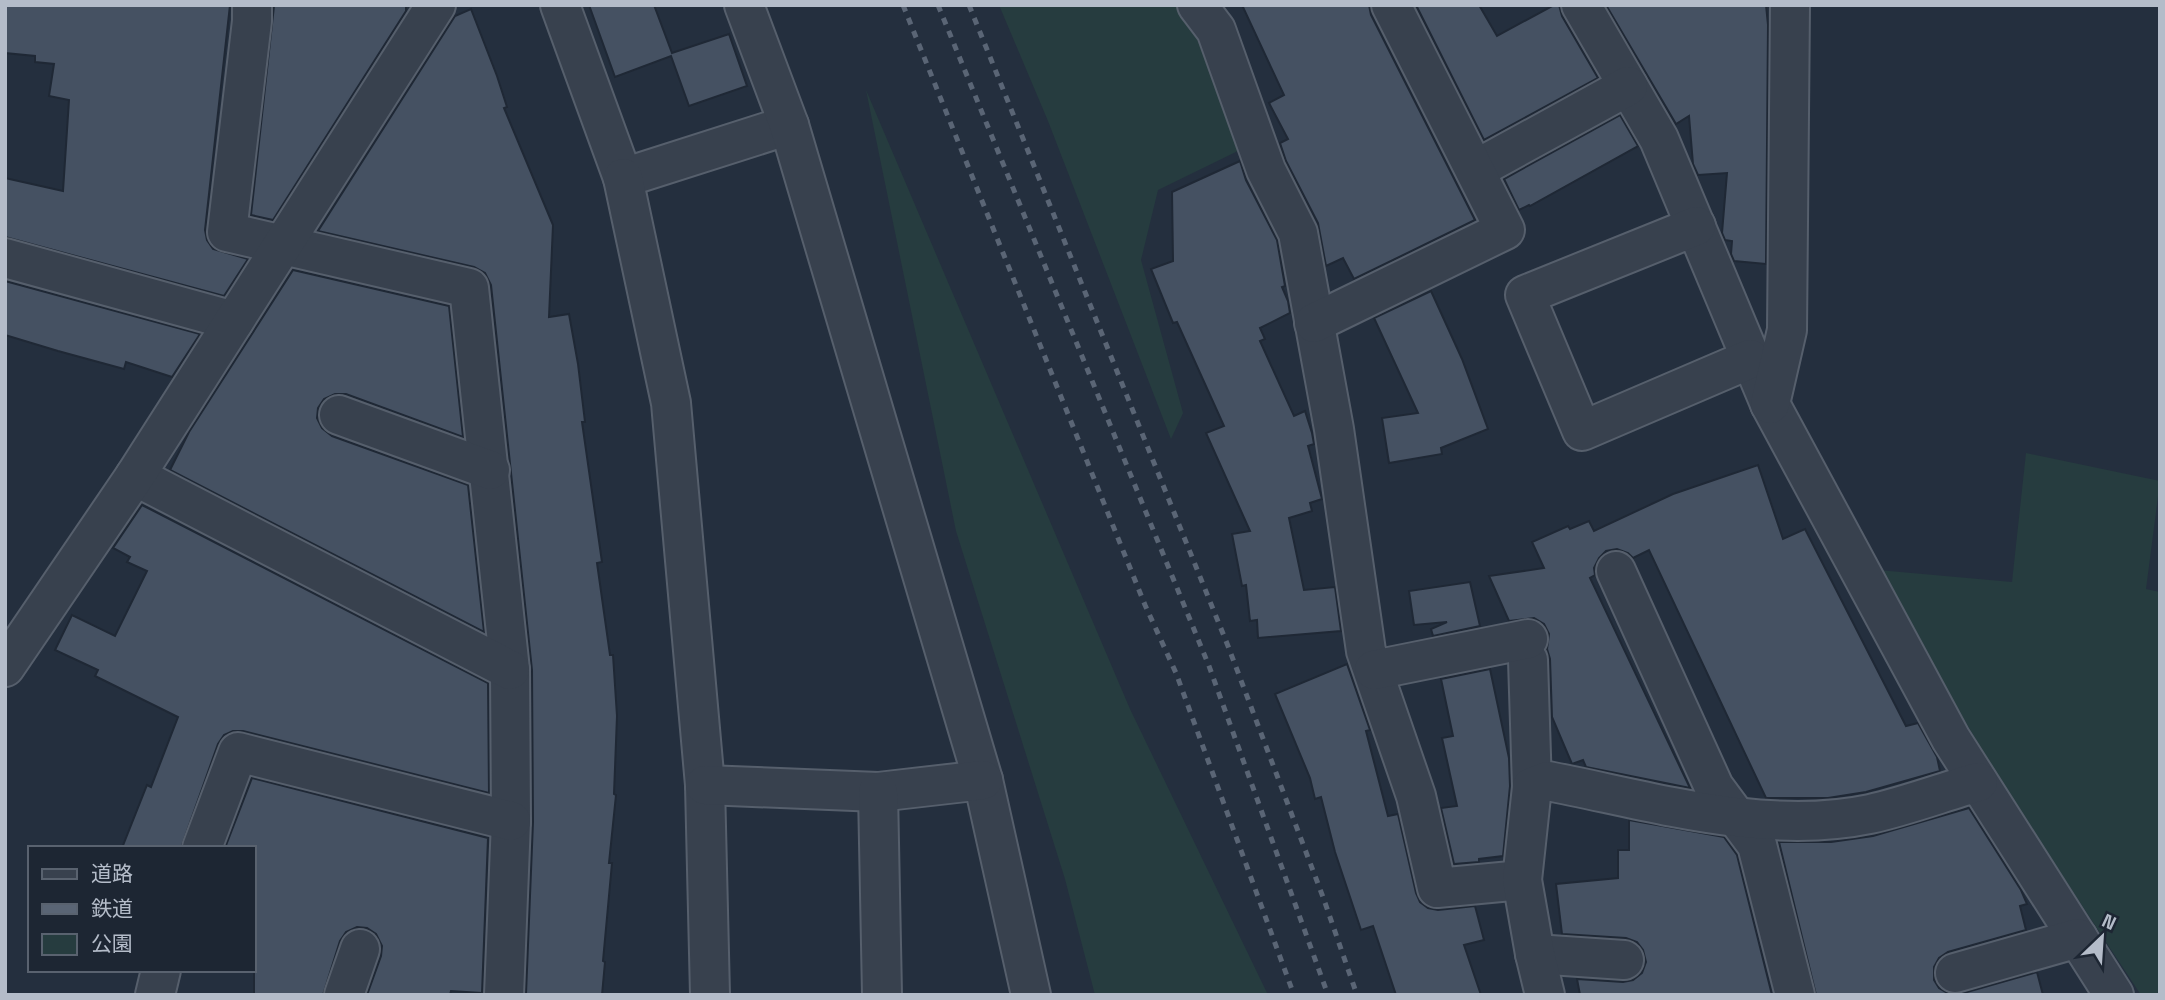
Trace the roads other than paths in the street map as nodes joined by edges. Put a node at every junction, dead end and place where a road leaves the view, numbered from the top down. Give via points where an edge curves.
1 (252, 5) edge
2 (436, 5) edge
3 (560, 5) edge
4 (744, 5) edge
5 (1197, 5) edge
6 (1391, 5) edge
7 (1581, 5) edge
8 (1790, 5) edge
9 (1628, 86) junction
10 (789, 125) junction
11 (1475, 170) junction
12 (623, 178) junction
13 (1696, 226) junction
14 (285, 245) junction
15 (5, 258) edge
16 (234, 320) junction
17 (1314, 323) junction
18 (1750, 359) junction
19 (1770, 404) junction
20 (339, 415) dead end
21 (490, 470) junction
22 (135, 476) junction
23 (1616, 571) dead end
24 (5, 667) edge
25 (510, 670) junction
26 (1374, 670) junction
27 (983, 780) junction
28 (1978, 782) junction
29 (705, 785) junction
30 (1532, 787) junction
31 (878, 792) junction
32 (1737, 818) junction
33 (511, 821) junction
34 (203, 846) edge
35 (1522, 880) junction
36 (2078, 938) junction
37 (360, 949) dead end
38 (1535, 954) junction
39 (1624, 960) dead end
40 (161, 972) edge
41 (1955, 974) dead end
42 (155, 995) edge
43 (344, 995) edge
44 (504, 995) edge
45 (710, 995) edge
46 (882, 995) edge
47 (1031, 995) edge
48 (1545, 995) edge
49 (1795, 995) edge
50 (2114, 995) edge

1 - 14 street via 228,232
2 - 14 street
3 - 12 street
4 - 10 street
5 - 17 street via 1216,30 1266,170 1298,233
6 - 11 street
7 - 9 street
8 - 19 street via 1787,330
9 - 11 street
9 - 13 street via 1659,139
10 - 12 street
10 - 27 street
11 - 17 street via 1505,230
12 - 29 street via 671,403
13 - 18 street
13 - 18 street via 1525,295 1582,430
14 - 16 street
14 - 21 street via 469,288
15 - 16 street
16 - 22 street
17 - 26 street via 1366,651
18 - 19 street
19 - 28 street
20 - 21 street
21 - 25 street
22 - 24 street
22 - 25 street
23 - 32 street via 1714,787
25 - 33 street
26 - 30 street via 1528,650
26 - 35 street via 1416,796 1437,888
27 - 31 street
27 - 47 street
28 - 32 street via 1870,814 1803,821
28 - 36 street
29 - 31 street
29 - 45 street
30 - 32 street via 1548,781
30 - 35 street
31 - 46 street
32 - 49 street via 1757,845
33 - 34 street via 238,752
33 - 44 street
35 - 38 street
36 - 41 street
36 - 50 street
37 - 43 street
38 - 39 street
38 - 48 street
40 - 42 street

